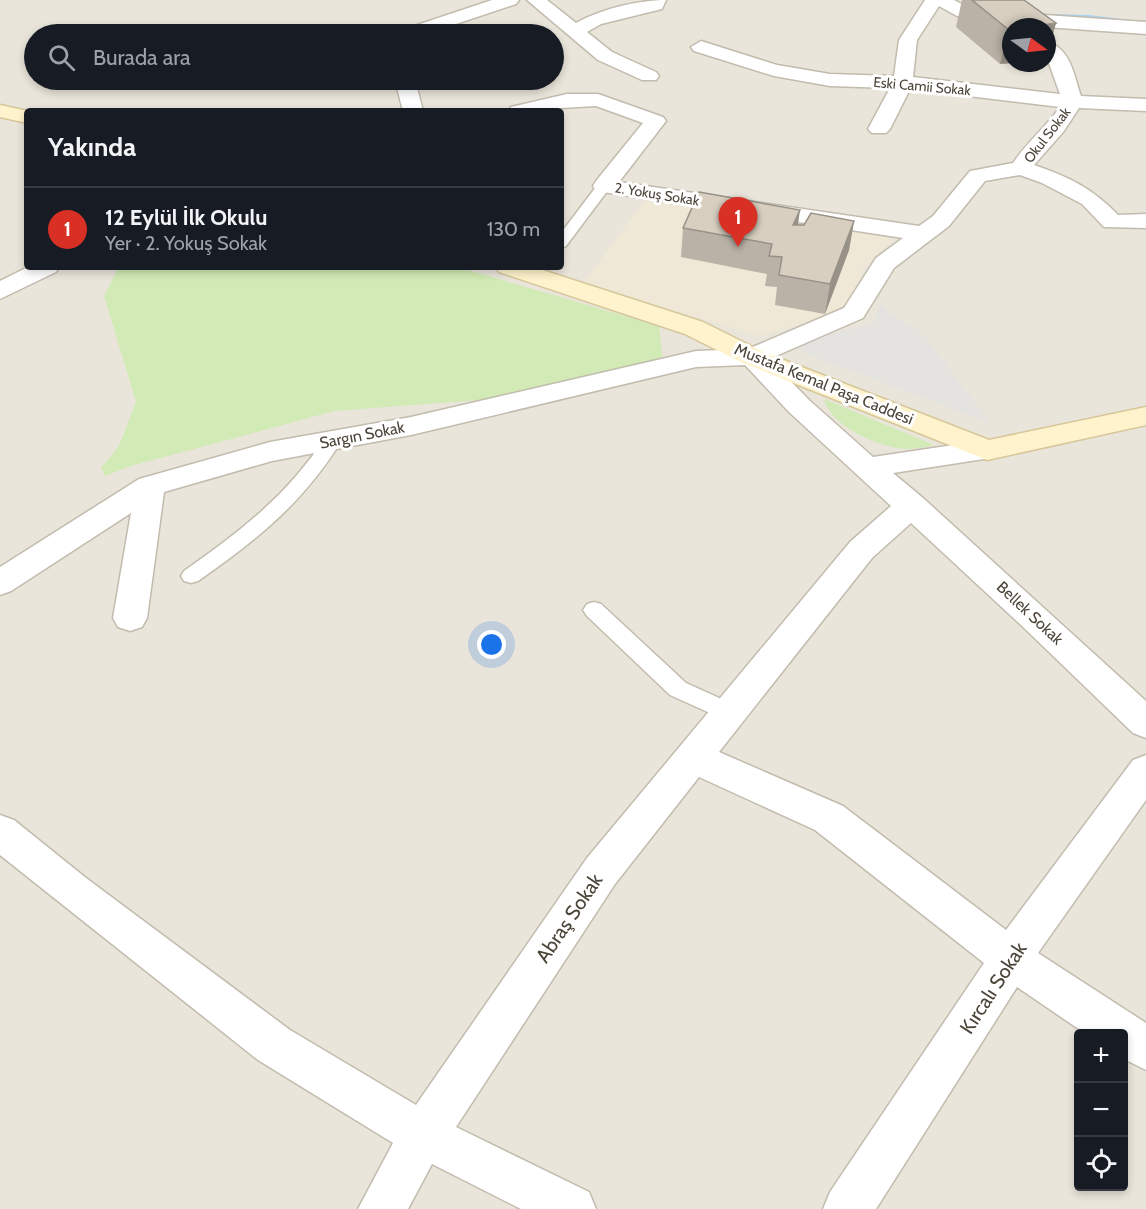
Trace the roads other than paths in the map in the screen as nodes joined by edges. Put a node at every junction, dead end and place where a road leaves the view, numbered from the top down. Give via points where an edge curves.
1 (510, 0) edge
2 (536, 0) edge
3 (657, 0) edge
4 (934, 0) edge
5 (941, 0) edge
6 (1002, 20) edge
7 (1056, 21) edge
8 (439, 24) edge
9 (1146, 28) edge
10 (575, 31) junction
11 (701, 46) dead end
12 (1056, 60) edge
13 (650, 76) dead end
14 (903, 82) junction
15 (408, 90) edge
16 (1073, 102) junction
17 (1146, 105) edge
18 (412, 108) edge
19 (531, 108) edge
20 (0, 111) edge
21 (24, 116) edge
22 (879, 129) dead end
23 (1021, 168) junction
24 (604, 186) junction
25 (1146, 221) edge
26 (923, 234) junction
27 (564, 236) edge
28 (41, 270) edge
29 (540, 272) edge
30 (0, 291) edge
31 (752, 357) junction
32 (1146, 416) edge
33 (333, 440) junction
34 (987, 450) junction
35 (868, 467) junction
36 (150, 486) junction
37 (912, 505) junction
38 (191, 576) dead end
39 (0, 584) edge
40 (594, 610) dead end
41 (130, 618) dead end
42 (729, 712) junction
43 (1146, 723) edge
44 (693, 757) junction
45 (1146, 771) edge
46 (0, 832) edge
47 (1011, 958) junction
48 (1146, 1048) edge
49 (423, 1136) junction
50 (382, 1209) edge
51 (572, 1209) edge
52 (847, 1209) edge

1 - 8 street
2 - 10 street
3 - 10 street via 656,5 595,20
4 - 14 street via 908,40
5 - 6 street via 963,12
7 - 9 street
10 - 13 street via 605,56
11 - 14 street, Eski Camii Sokak via 774,70 830,80
12 - 16 street
14 - 16 street, Eski Camii Sokak
14 - 22 street
15 - 18 street
16 - 17 street, Eski Camii Sokak
16 - 23 street, Okul Sokak
19 - 24 street via 567,100 598,100 656,121
20 - 21 street
23 - 25 street via 1090,199 1112,222
23 - 26 street via 978,176 941,221
24 - 26 street, 2. Yokuş Sokak
24 - 27 lane
26 - 31 street via 885,263 854,313
28 - 30 street
29 - 31 street, Mustafa Kemal Paşa Caddesi via 694,328
31 - 33 street, Sargın Sokak via 696,359 411,426
31 - 34 street, Mustafa Kemal Paşa Caddesi
31 - 35 street, Bellek Sokak via 799,406
32 - 34 street
33 - 36 street, Sargın Sokak via 270,452
33 - 38 lane via 317,468 280,511
34 - 35 street
35 - 37 street, Bellek Sokak
36 - 39 street, Sargın Sokak
36 - 41 street
37 - 42 street, Abraş Sokak via 861,550
37 - 43 street, Bellek Sokak
40 - 42 lane via 678,689
42 - 44 street, Abraş Sokak
44 - 47 street via 829,818
44 - 49 street, Abraş Sokak via 601,871
45 - 47 street, Kırcalı Sokak
46 - 49 street via 274,1045
47 - 48 street
47 - 52 street, Kırcalı Sokak via 886,1155
49 - 50 street, Abraş Sokak
49 - 51 street

